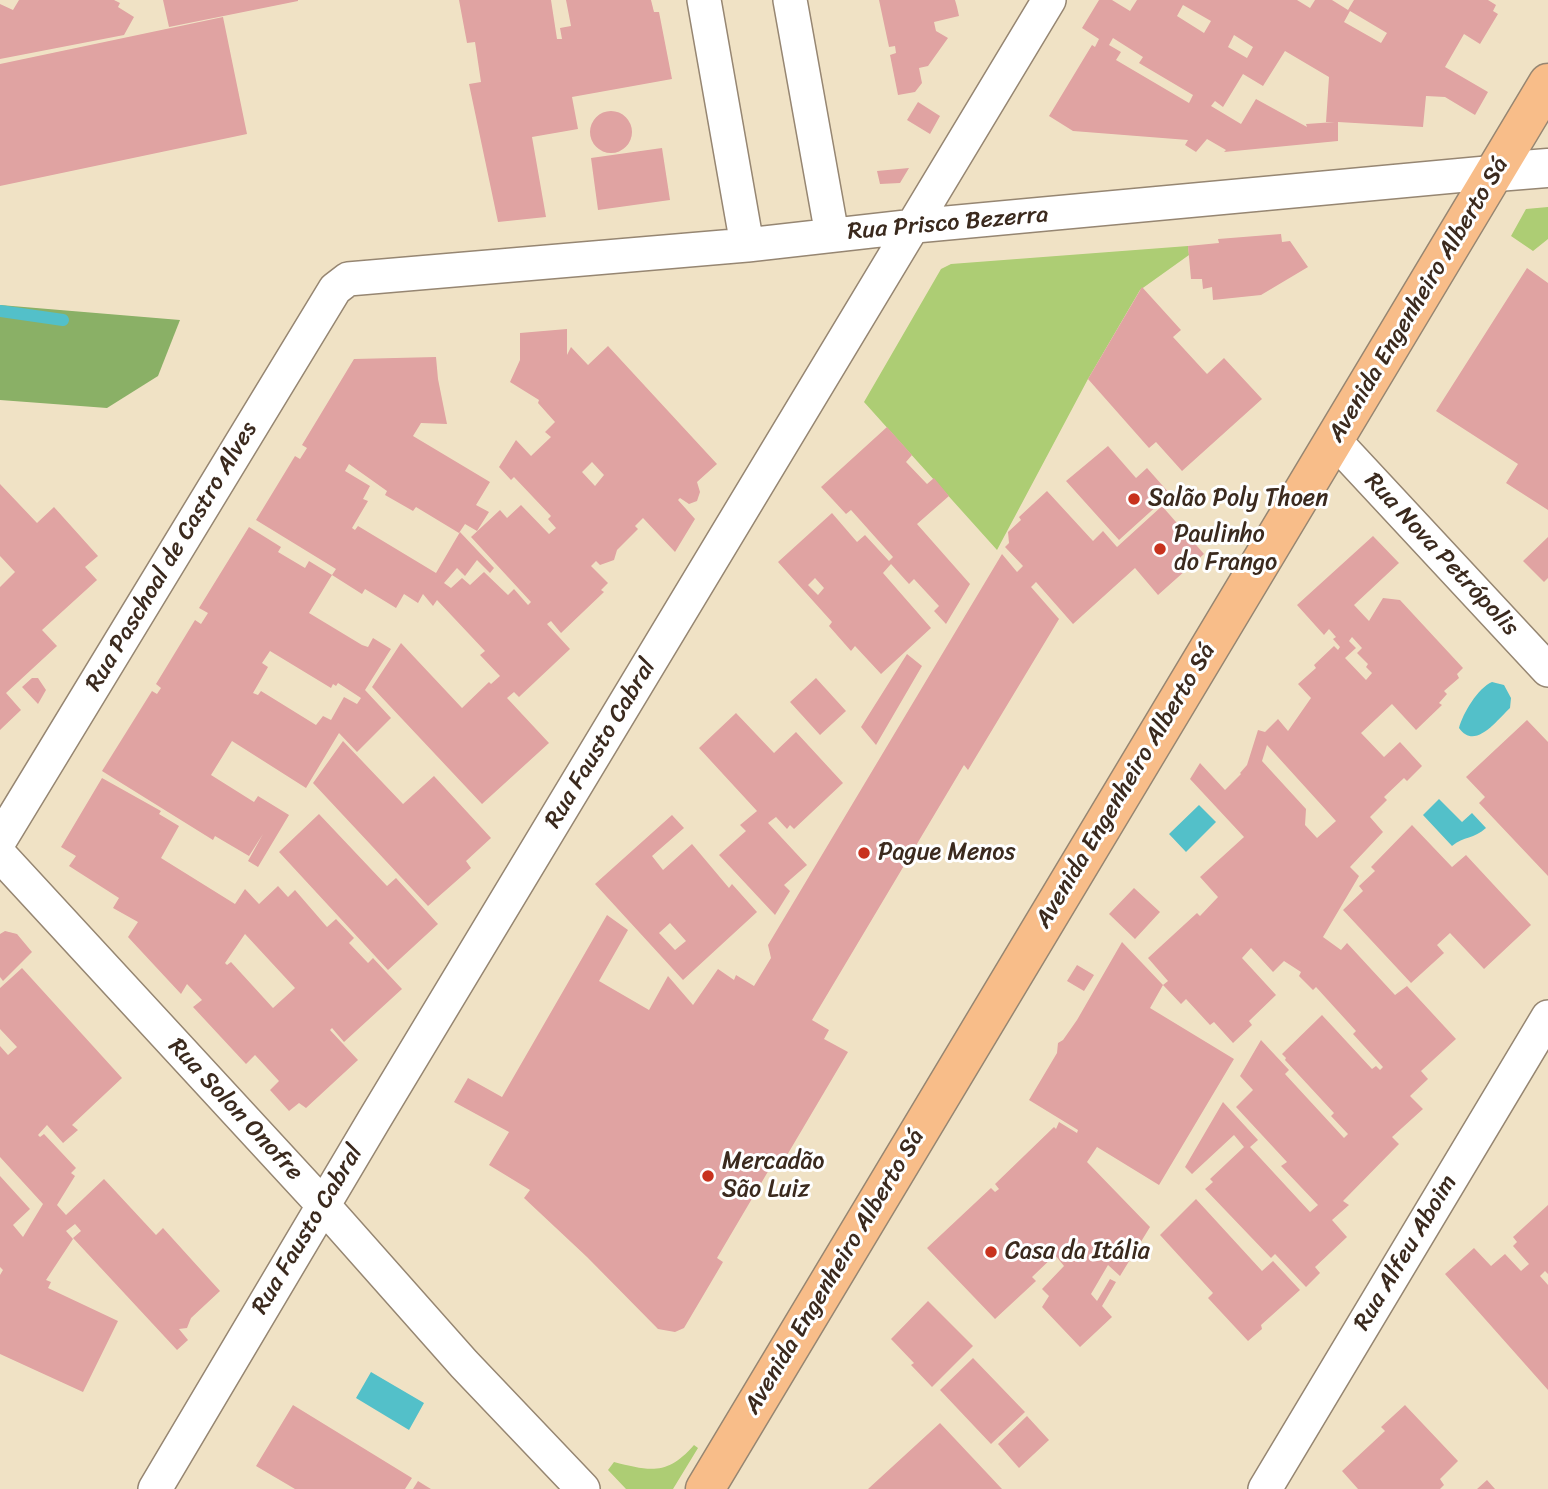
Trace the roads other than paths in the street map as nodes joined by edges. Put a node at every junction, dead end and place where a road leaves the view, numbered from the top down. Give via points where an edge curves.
1 (704, 0) edge
2 (790, 0) edge
3 (1049, 0) edge
4 (1548, 83) edge
5 (1548, 168) edge
6 (1497, 172) junction
7 (915, 226) junction
8 (832, 235) junction
9 (747, 245) junction
10 (348, 279) joint
11 (1334, 440) junction
12 (1548, 670) edge
13 (0, 840) edge
14 (0, 855) edge
15 (1548, 1017) edge
16 (323, 1205) junction
17 (155, 1489) edge
18 (583, 1489) edge
19 (705, 1489) edge
20 (1265, 1489) edge

1 - 9 street
2 - 8 street
3 - 7 street, Rua Fausto Cabral
4 - 6 main road, Avenida Engenheiro Alberto Sá
5 - 6 street, Rua Prisco Bezerra
6 - 7 street, Rua Prisco Bezerra
6 - 11 main road, Avenida Engenheiro Alberto Sá
7 - 8 street, Rua Prisco Bezerra
7 - 16 street, Rua Fausto Cabral
8 - 9 street, Rua Prisco Bezerra
9 - 10 street, Rua Prisco Bezerra
10 - 13 street, Rua Paschoal de Castro Alves via 335,289
11 - 12 street, Rua Nova Petrópolis
11 - 19 main road, Avenida Engenheiro Alberto Sá
14 - 16 street, Rua Solon Onofre
15 - 20 street, Rua Alfeu Aboim
16 - 17 street, Rua Fausto Cabral
16 - 18 street, Rua Solon Onofre

